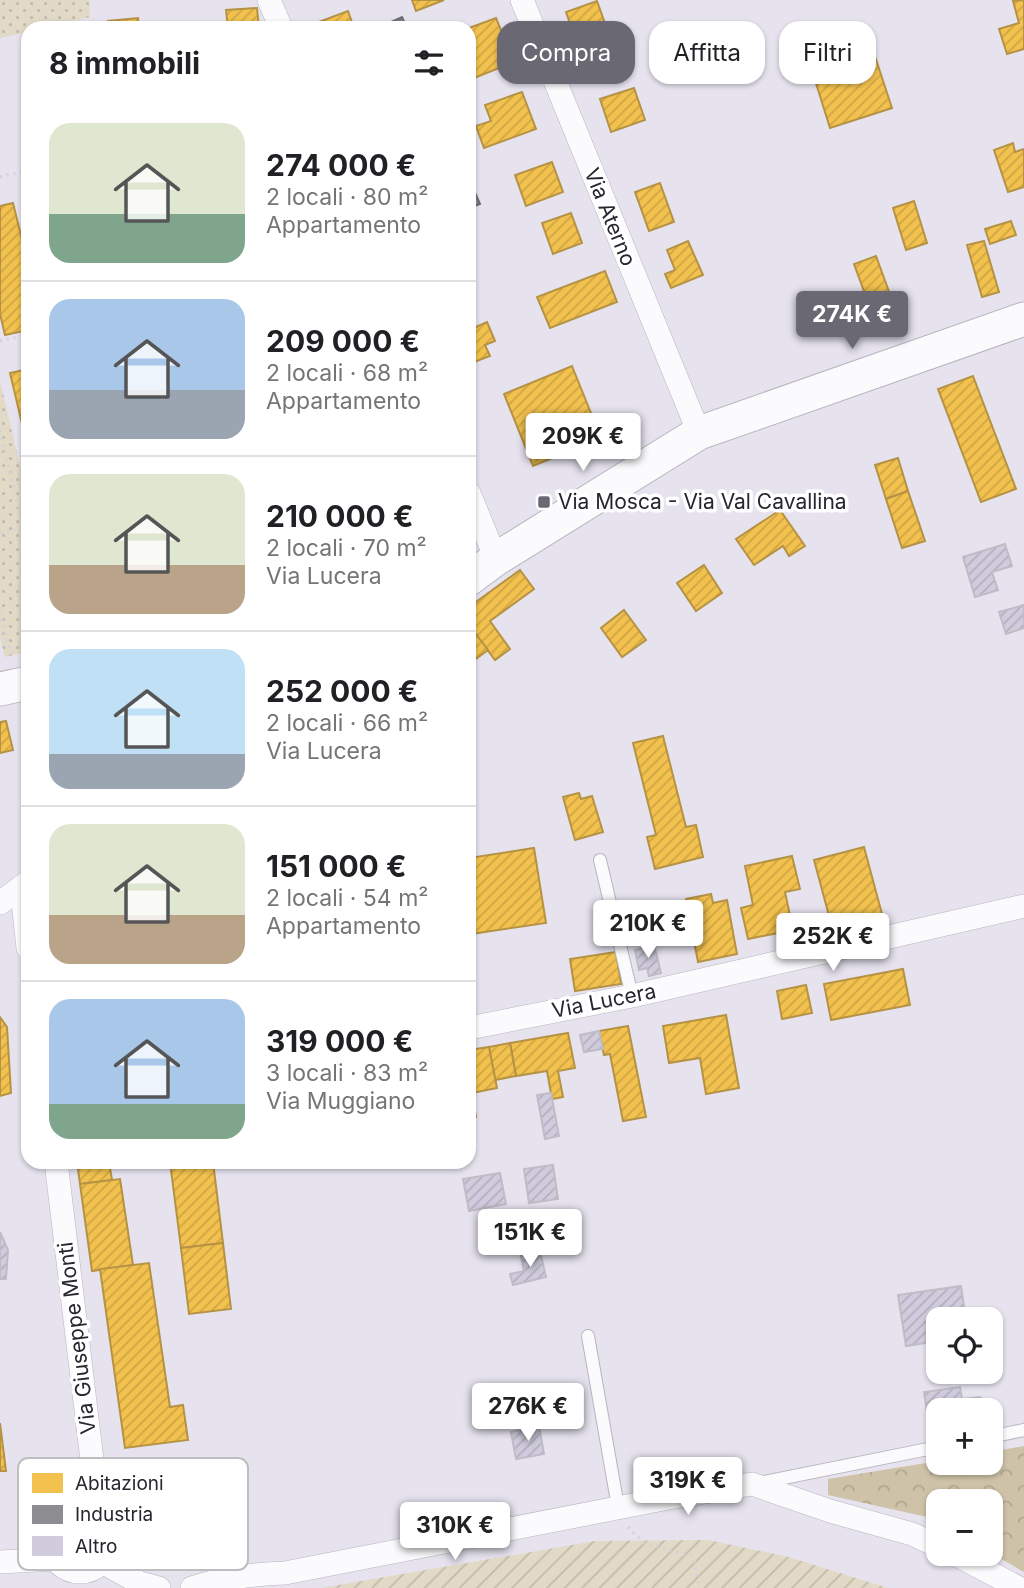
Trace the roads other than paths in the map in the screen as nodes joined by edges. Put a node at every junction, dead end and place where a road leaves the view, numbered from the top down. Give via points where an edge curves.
1 (269, 0) edge
2 (522, 0) edge
3 (278, 21) edge
4 (1024, 319) edge
5 (698, 433) junction
6 (478, 571) edge
7 (19, 669) edge
8 (0, 689) edge
9 (600, 860) dead end
10 (21, 888) edge
11 (0, 903) edge
12 (1024, 906) edge
13 (632, 996) junction
14 (476, 1027) edge
15 (57, 1169) edge
16 (588, 1336) dead end
17 (1024, 1430) edge
18 (1003, 1434) edge
19 (926, 1449) edge
20 (92, 1458) edge
21 (752, 1484) junction
22 (618, 1507) junction
23 (926, 1540) edge
24 (18, 1561) edge
25 (0, 1562) edge
26 (978, 1566) edge
27 (71, 1570) edge
28 (89, 1570) edge
29 (116, 1570) edge
30 (285, 1573) junction
31 (159, 1588) edge
32 (192, 1588) edge
33 (257, 1588) edge
34 (1019, 1588) edge

1 - 3 street
2 - 5 street, Via Aterno
4 - 5 street
5 - 6 street
7 - 8 street
9 - 13 lane
10 - 11 street
12 - 13 street, Via Lucera
13 - 14 street, Via Lucera
15 - 20 street, Via Giuseppe Monti
16 - 22 lane
17 - 18 lane
19 - 21 lane
21 - 22 street
21 - 23 street
22 - 30 street
24 - 25 street
26 - 34 street
27 - 28 street
29 - 31 street
30 - 32 street
30 - 33 street

